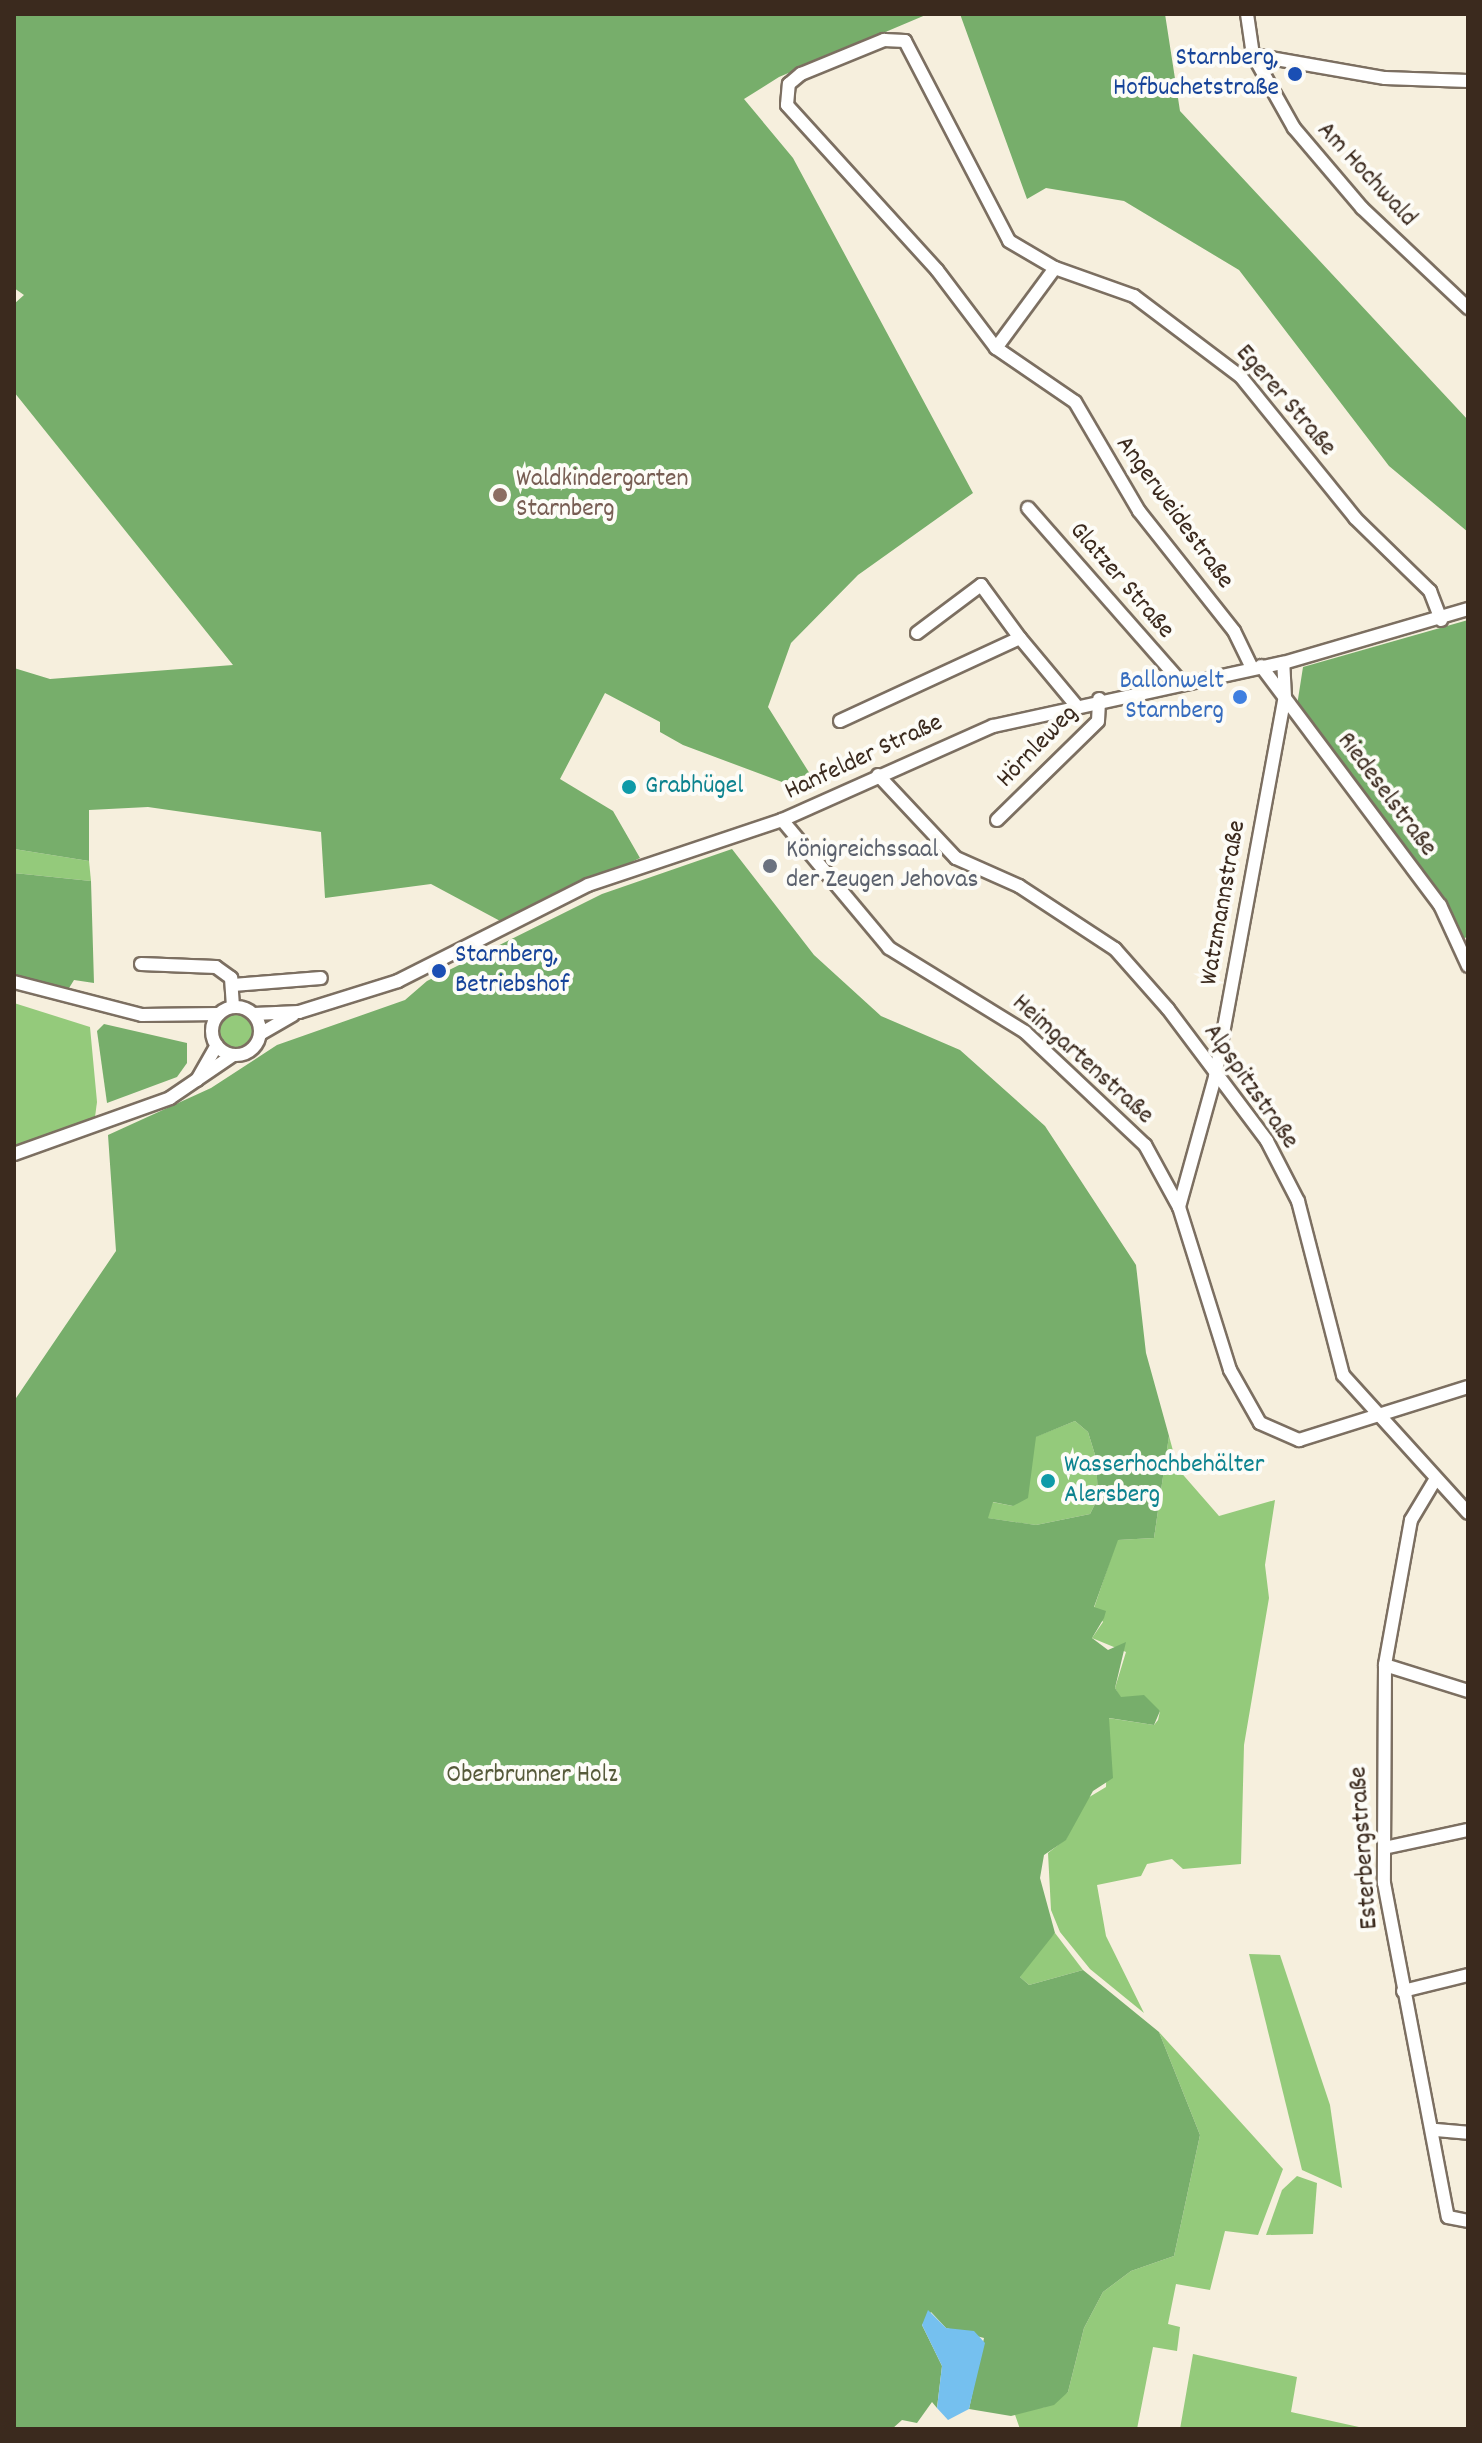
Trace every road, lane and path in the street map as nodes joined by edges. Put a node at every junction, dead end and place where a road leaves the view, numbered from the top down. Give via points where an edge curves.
1 (1247, 14) edge
2 (1253, 55) junction
3 (1468, 81) edge
4 (1009, 241) joint
5 (1055, 268) junction
6 (1468, 308) edge
7 (996, 348) junction
8 (1028, 508) dead end
9 (1468, 609) edge
10 (1441, 620) junction
11 (917, 633) dead end
12 (1020, 638) junction
13 (1283, 663) junction
14 (1256, 667) junction
15 (1181, 682) junction
16 (1285, 697) junction
17 (1099, 699) junction
18 (1075, 704) junction
19 (840, 721) dead end
20 (878, 775) junction
21 (782, 820) junction
22 (997, 820) dead end
23 (141, 964) dead end
24 (1468, 966) edge
25 (321, 978) dead end
26 (14, 982) edge
27 (233, 985) junction
28 (233, 1006) junction
29 (299, 1012) junction
30 (219, 1014) junction
31 (254, 1014) junction
32 (175, 1019) junction
33 (260, 1034) junction
34 (215, 1042) junction
35 (233, 1055) junction
36 (1215, 1077) junction
37 (195, 1083) junction
38 (14, 1154) edge
39 (1179, 1207) junction
40 (1468, 1387) edge
41 (1378, 1416) junction
42 (1435, 1480) junction
43 (1468, 1513) edge
44 (1385, 1665) junction
45 (1468, 1691) edge
46 (1468, 1830) edge
47 (1384, 1848) junction
48 (1468, 1975) edge
49 (1403, 1991) junction
50 (1436, 2130) junction
51 (1468, 2133) edge
52 (1468, 2221) edge

1 - 2 street, Am Hochwald
2 - 3 street via 1385,78
2 - 6 street, Am Hochwald via 1272,95 1321,163
4 - 5 street, Egerer Straße
4 - 7 street, Angerweidestraße via 905,41 884,40 789,84 787,105 826,155
5 - 7 street
5 - 10 street, Egerer Straße via 1134,296 1241,377 1355,518 1430,591
7 - 14 street, Angerweidestraße via 1075,402 1139,511
8 - 15 street, Glatzer Straße
9 - 10 street, Hanfelder Straße
10 - 13 street, Hanfelder Straße
11 - 12 street via 981,585
12 - 18 street
12 - 19 street
13 - 14 street, Hanfelder Straße
13 - 16 street, Watzmannstraße
14 - 15 street, Hanfelder Straße
14 - 16 street, Angerweidestraße
15 - 17 street, Hanfelder Straße
16 - 24 street, Riedeselstraße via 1440,905
16 - 36 street, Watzmannstraße
17 - 18 street, Hanfelder Straße
17 - 22 street, Hörnleweg via 1098,721
18 - 20 street, Hanfelder Straße via 957,739
20 - 21 street, Hanfelder Straße
20 - 36 street, Alpspitzstraße via 956,858 1019,886 1115,949
21 - 29 street, Hanfelder Straße via 588,885 449,960
21 - 39 street, Heimgartenstraße via 889,948 1025,1032 1114,1111 1145,1145
23 - 27 street via 216,967
25 - 27 street
26 - 32 street
27 - 28 street
28 - 30 street
28 - 31 street
29 - 31 street, Hanfelder Straße
29 - 33 street, Hanfelder Straße
30 - 32 street
30 - 34 street
31 - 33 street
32 - 34 street
33 - 35 street via 251,1050
34 - 35 street
34 - 37 street
35 - 37 street
36 - 39 street, Watzmannstraße
36 - 41 street, Alpspitzstraße via 1267,1141 1298,1201 1343,1375
37 - 38 street
39 - 41 street, Heimgartenstraße via 1230,1370 1260,1423 1299,1440
40 - 41 street, Heimgartenstraße
41 - 42 street, Alpspitzstraße
42 - 43 street, Alpspitzstraße
42 - 44 street, Esterbergstraße via 1411,1520
44 - 45 street
44 - 47 street, Esterbergstraße
46 - 47 street
47 - 49 street, Esterbergstraße
48 - 49 street
49 - 50 street, Esterbergstraße
50 - 51 street
50 - 52 street, Esterbergstraße via 1448,2217

